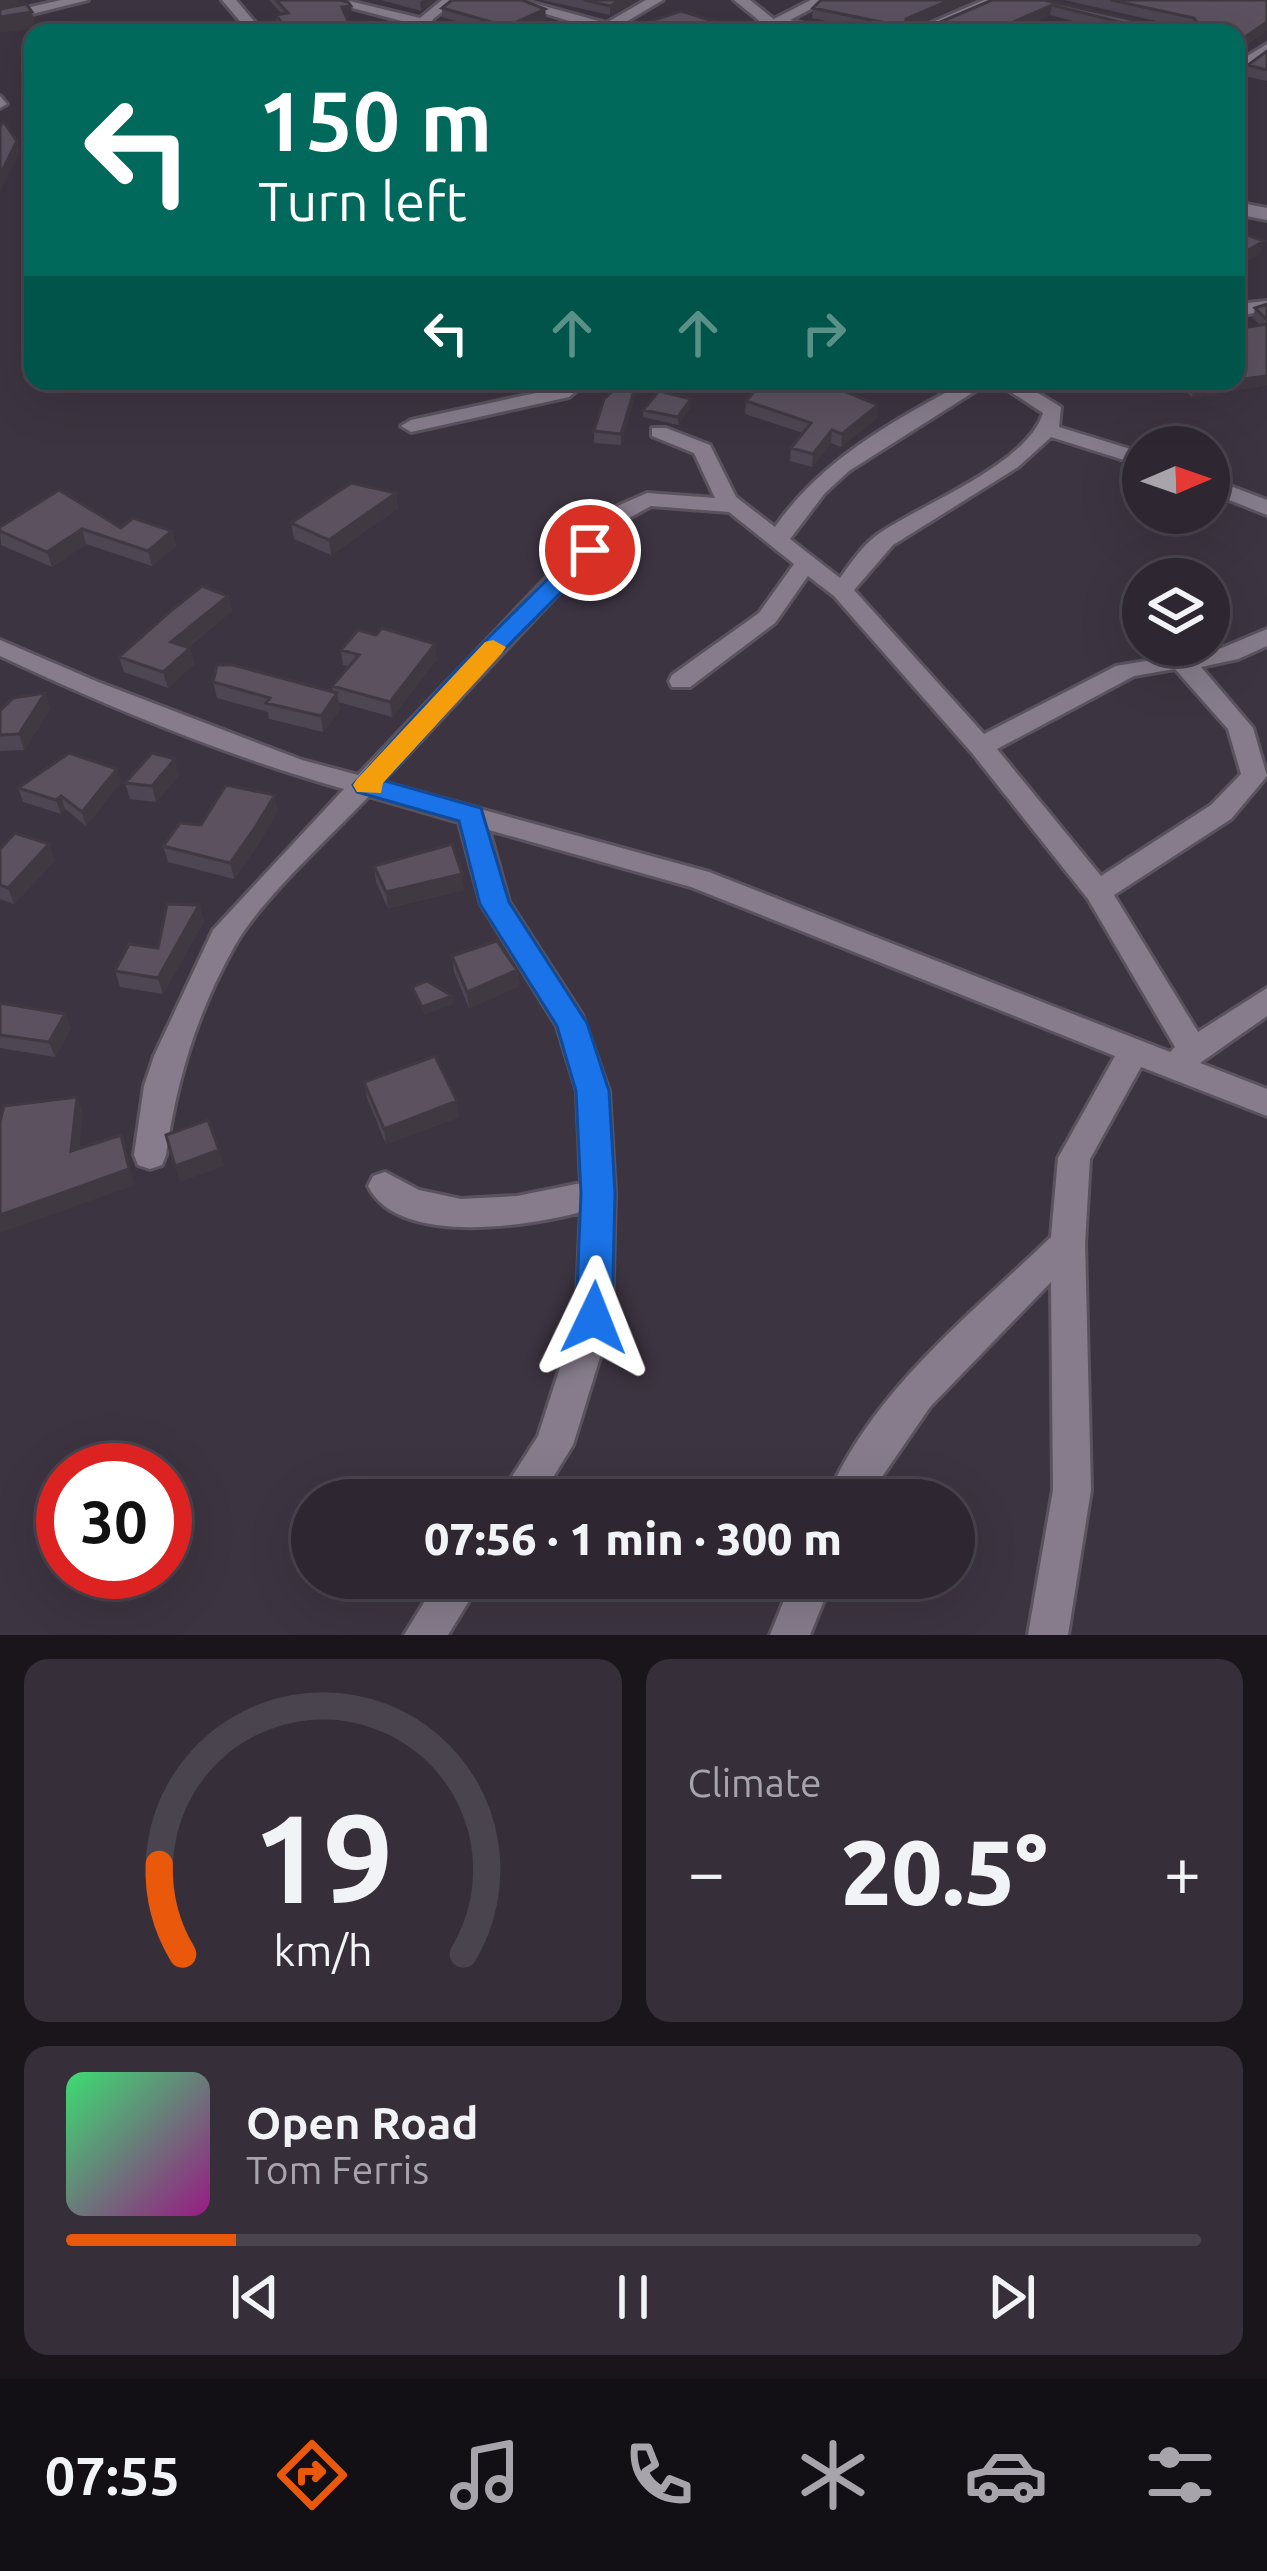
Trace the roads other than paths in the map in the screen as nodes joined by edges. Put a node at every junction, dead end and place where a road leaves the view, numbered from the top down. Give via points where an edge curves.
1 (81, 0) edge
2 (229, 0) edge
3 (329, 0) edge
4 (450, 0) edge
5 (507, 0) edge
6 (656, 0) edge
7 (741, 0) edge
8 (821, 0) edge
9 (995, 0) edge
10 (0, 18) edge
11 (249, 24) edge
12 (408, 24) edge
13 (425, 24) edge
14 (592, 24) edge
15 (613, 24) edge
16 (769, 24) edge
17 (778, 24) edge
18 (936, 24) edge
19 (566, 390) edge
20 (966, 390) edge
21 (1019, 390) edge
22 (411, 426) dead end
23 (1049, 430) junction
24 (659, 432) dead end
25 (1122, 453) edge
26 (1230, 493) edge
27 (733, 506) junction
28 (1267, 508) edge
29 (778, 541) junction
30 (805, 564) junction
31 (842, 591) junction
32 (1267, 635) edge
33 (0, 647) edge
34 (1230, 655) edge
35 (1140, 666) edge
36 (1186, 666) edge
37 (681, 681) dead end
38 (1260, 746) edge
39 (981, 747) junction
40 (367, 785) junction
41 (471, 815) junction
42 (1098, 892) junction
43 (1267, 1000) edge
44 (1133, 1053) junction
45 (1183, 1058) junction
46 (1267, 1103) edge
47 (150, 1155) dead end
48 (386, 1186) dead end
49 (598, 1193) junction
50 (1068, 1243) junction
51 (531, 1479) edge
52 (856, 1479) edge
53 (449, 1599) edge
54 (805, 1599) edge
55 (424, 1635) edge
56 (790, 1635) edge
57 (1048, 1635) edge

1 - 10 street
2 - 11 street
3 - 12 street
4 - 13 street
5 - 14 street
6 - 15 street
7 - 16 street
8 - 17 street
9 - 18 street
19 - 22 street
20 - 29 street via 836,468
21 - 23 street via 1054,411
23 - 25 street
23 - 31 street via 989,480 881,542
24 - 27 street via 703,449
26 - 28 street
27 - 29 street
27 - 40 street via 635,502
29 - 30 street
30 - 31 street
30 - 37 street via 767,618
31 - 39 street
32 - 34 street
33 - 40 street via 207,734
35 - 39 street
36 - 38 street
38 - 42 street via 1254,776 1221,812
39 - 42 street
40 - 41 street
40 - 47 street via 223,938 170,1056
41 - 44 street via 699,879
41 - 49 street via 495,904 571,1023 592,1091
42 - 45 street
43 - 45 street
44 - 45 street
44 - 50 street via 1074,1158
45 - 46 street
48 - 49 street via 458,1215
49 - 51 street via 594,1318 554,1445
50 - 52 street via 901,1413
50 - 57 street via 1072,1490
53 - 55 street
54 - 56 street

